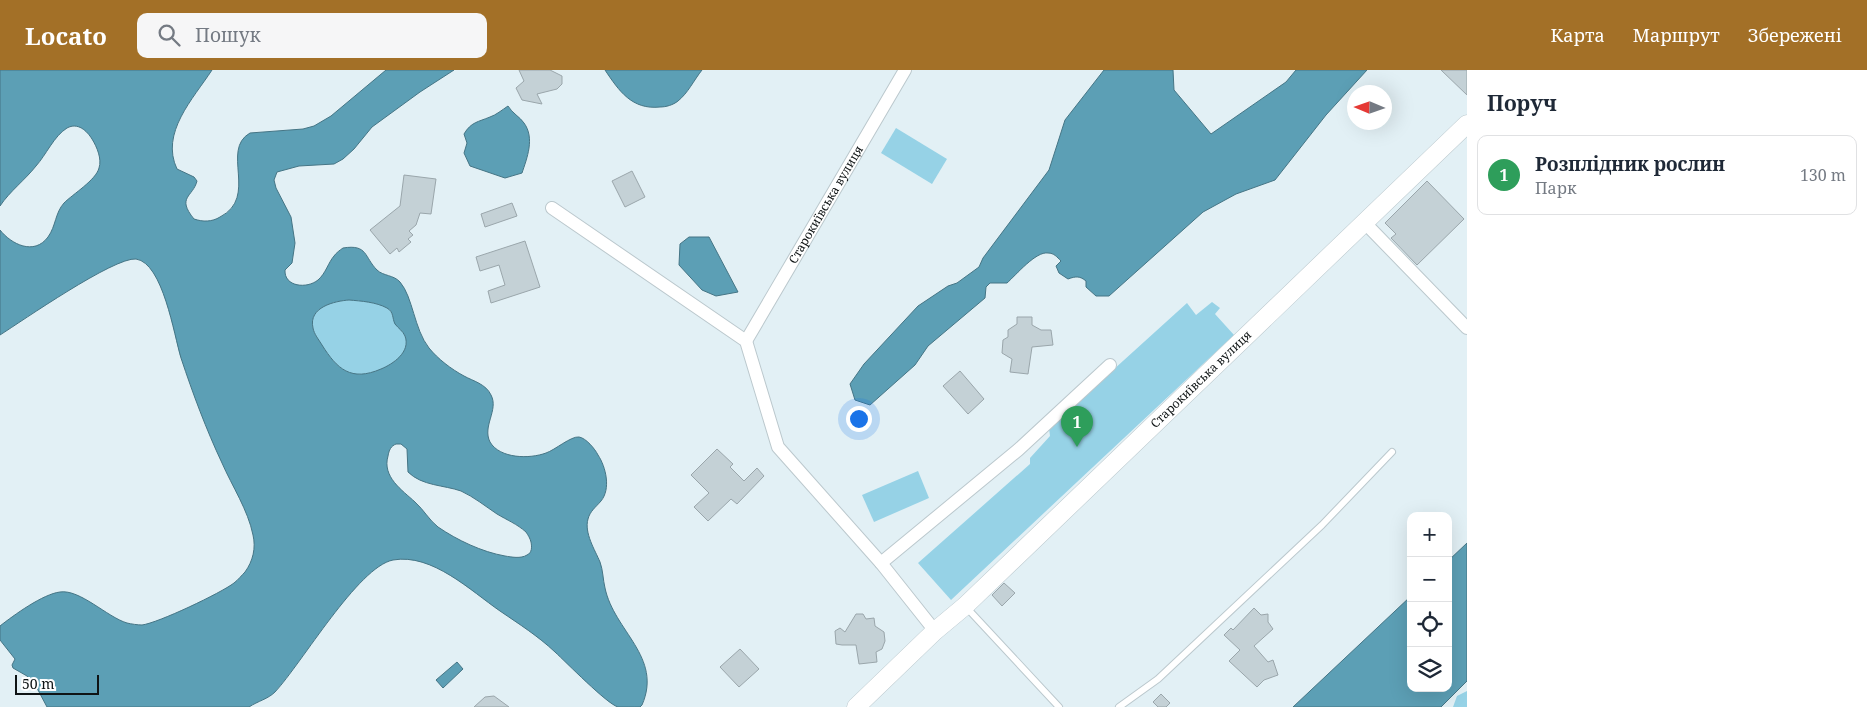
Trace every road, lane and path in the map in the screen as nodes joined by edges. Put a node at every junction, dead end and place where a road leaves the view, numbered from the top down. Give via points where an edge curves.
1 (905, 70) edge
2 (1467, 124) edge
3 (552, 208) dead end
4 (1365, 223) junction
5 (1467, 328) edge
6 (746, 341) junction
7 (1110, 365) dead end
8 (1392, 452) dead end
9 (880, 563) junction
10 (965, 606) junction
11 (934, 631) junction
12 (856, 707) edge
13 (1059, 707) edge
14 (1119, 707) edge

1 - 6 street, Старокиївська вулиця
2 - 4 street, Старокиївська вулиця
3 - 6 street
4 - 5 street
4 - 10 street, Старокиївська вулиця
6 - 9 street via 778,448
7 - 9 street via 1018,450
8 - 14 lane via 1322,524 1158,679
9 - 11 street
10 - 11 street, Старокиївська вулиця
10 - 13 lane
11 - 12 street, Старокиївська вулиця

